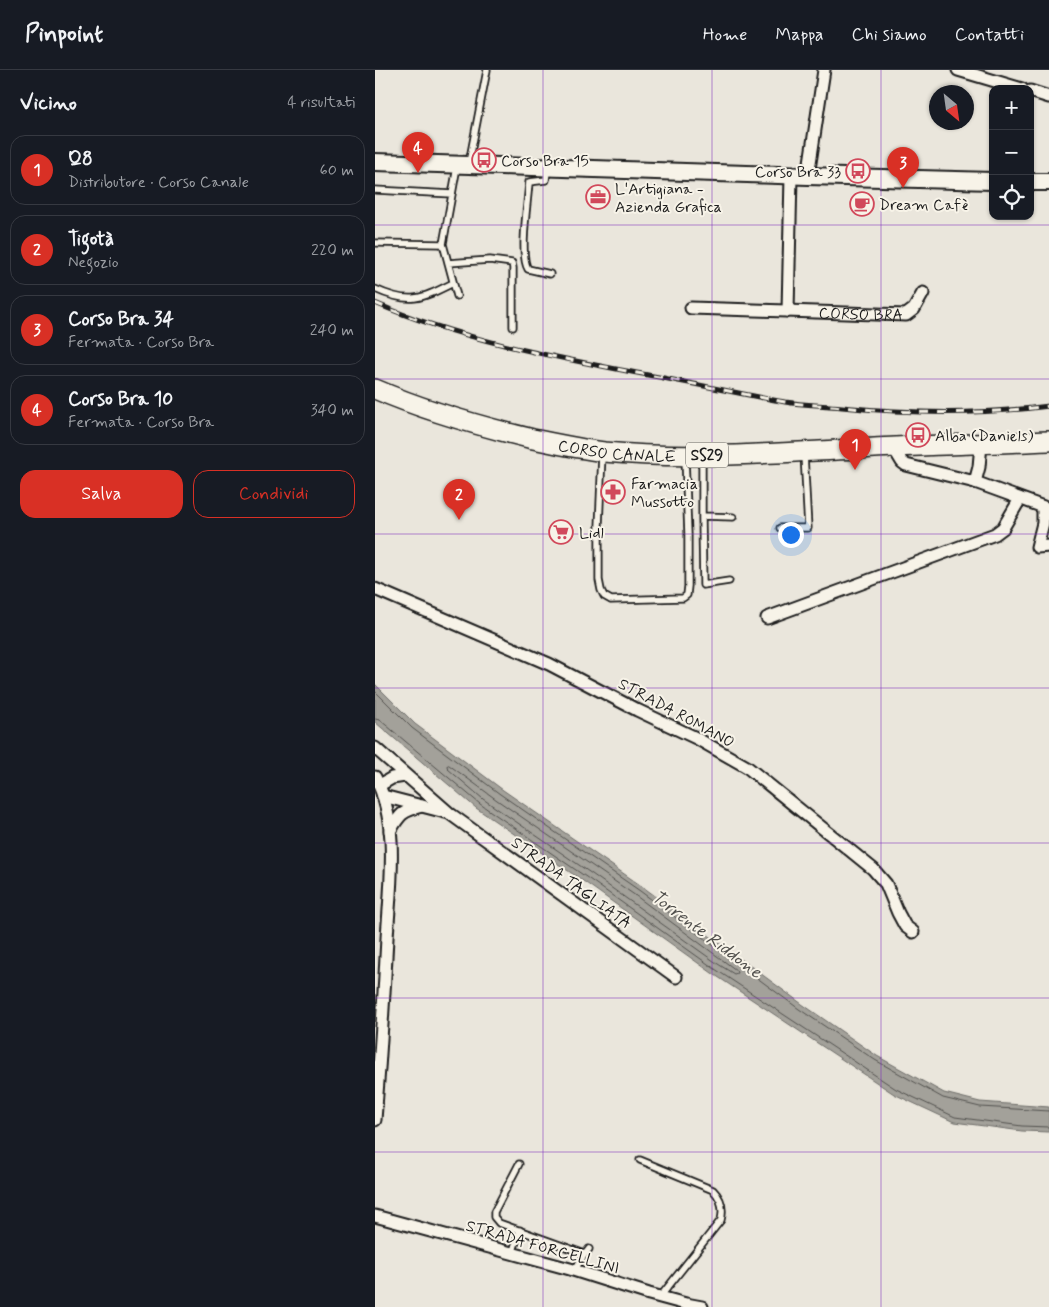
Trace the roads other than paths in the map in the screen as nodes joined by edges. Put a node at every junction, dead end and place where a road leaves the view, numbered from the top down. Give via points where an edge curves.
1 (487, 70) edge
2 (824, 70) edge
3 (958, 70) edge
4 (1009, 85) edge
5 (1034, 92) edge
6 (1049, 97) edge
7 (375, 162) edge
8 (463, 165) junction
9 (548, 168) junction
10 (791, 176) junction
11 (808, 176) junction
12 (989, 181) edge
13 (1034, 182) edge
14 (1049, 182) edge
15 (375, 190) edge
16 (453, 194) junction
17 (375, 243) edge
18 (443, 244) junction
19 (448, 263) junction
20 (550, 274) dead end
21 (453, 283) junction
22 (375, 289) edge
23 (923, 293) dead end
24 (457, 296) dead end
25 (691, 308) dead end
26 (788, 311) junction
27 (513, 327) dead end
28 (375, 389) edge
29 (1049, 441) edge
30 (981, 444) junction
31 (893, 447) junction
32 (602, 452) junction
33 (804, 452) junction
34 (694, 455) junction
35 (975, 482) junction
36 (1021, 499) junction
37 (1046, 508) edge
38 (702, 516) junction
39 (733, 517) dead end
40 (780, 528) dead end
41 (1049, 546) edge
42 (729, 581) dead end
43 (375, 589) edge
44 (767, 618) dead end
45 (375, 748) edge
46 (405, 776) junction
47 (379, 786) edge
48 (424, 805) junction
49 (449, 813) junction
50 (390, 832) junction
51 (913, 932) dead end
52 (676, 977) dead end
53 (375, 1120) edge
54 (640, 1160) dead end
55 (519, 1164) dead end
56 (375, 1216) edge
57 (520, 1230) junction
58 (513, 1254) junction
59 (575, 1270) junction
60 (660, 1297) junction
61 (702, 1307) edge

1 - 8 lane
2 - 11 street
3 - 4 street
5 - 6 street
7 - 8 street
8 - 9 street
8 - 16 lane
9 - 10 street
9 - 20 lane via 546,180 529,182 524,253 528,269
10 - 11 street
10 - 26 street
11 - 12 street
13 - 14 street
15 - 16 lane
16 - 18 lane
17 - 18 lane
18 - 19 lane
19 - 21 lane
19 - 27 lane via 490,260 512,264
21 - 22 lane via 414,299 388,295
21 - 24 lane
23 - 26 street, CORSO BRA via 914,309 906,315
25 - 26 street, CORSO BRA
28 - 32 main road, CORSO CANALE / SS29 via 447,417 528,438
29 - 30 main road, CORSO CANALE / SS29
30 - 31 main road, CORSO CANALE / SS29
30 - 35 street
31 - 33 main road, CORSO CANALE / SS29
31 - 35 street via 906,465
32 - 34 main road, CORSO CANALE / SS29
32 - 34 lane via 599,580 604,596 611,600 683,598 687,595
33 - 34 main road, CORSO CANALE / SS29
33 - 40 lane via 808,528
34 - 38 lane
35 - 36 street
36 - 37 street
36 - 44 street via 1003,528 995,534
37 - 41 street via 1037,547
38 - 39 lane
38 - 42 lane via 703,585
43 - 51 street, STRADA ROMANO via 549,664 697,738 747,767 873,869 886,884 905,926
45 - 46 street, STRADA TAGLIATA
46 - 47 street via 392,778
46 - 49 street, STRADA TAGLIATA
47 - 48 street, STRADA TAGLIATA
47 - 50 street
48 - 49 street, STRADA TAGLIATA
48 - 50 street via 399,816
49 - 52 street, STRADA TAGLIATA
50 - 53 street via 384,996
54 - 60 lane via 713,1190 722,1204 721,1220
55 - 57 lane via 493,1217 499,1223
56 - 58 street, STRADA FORCELLINI
57 - 58 lane
57 - 59 lane via 587,1252
58 - 59 street, STRADA FORCELLINI
59 - 60 street, STRADA FORCELLINI
60 - 61 street, STRADA FORCELLINI

